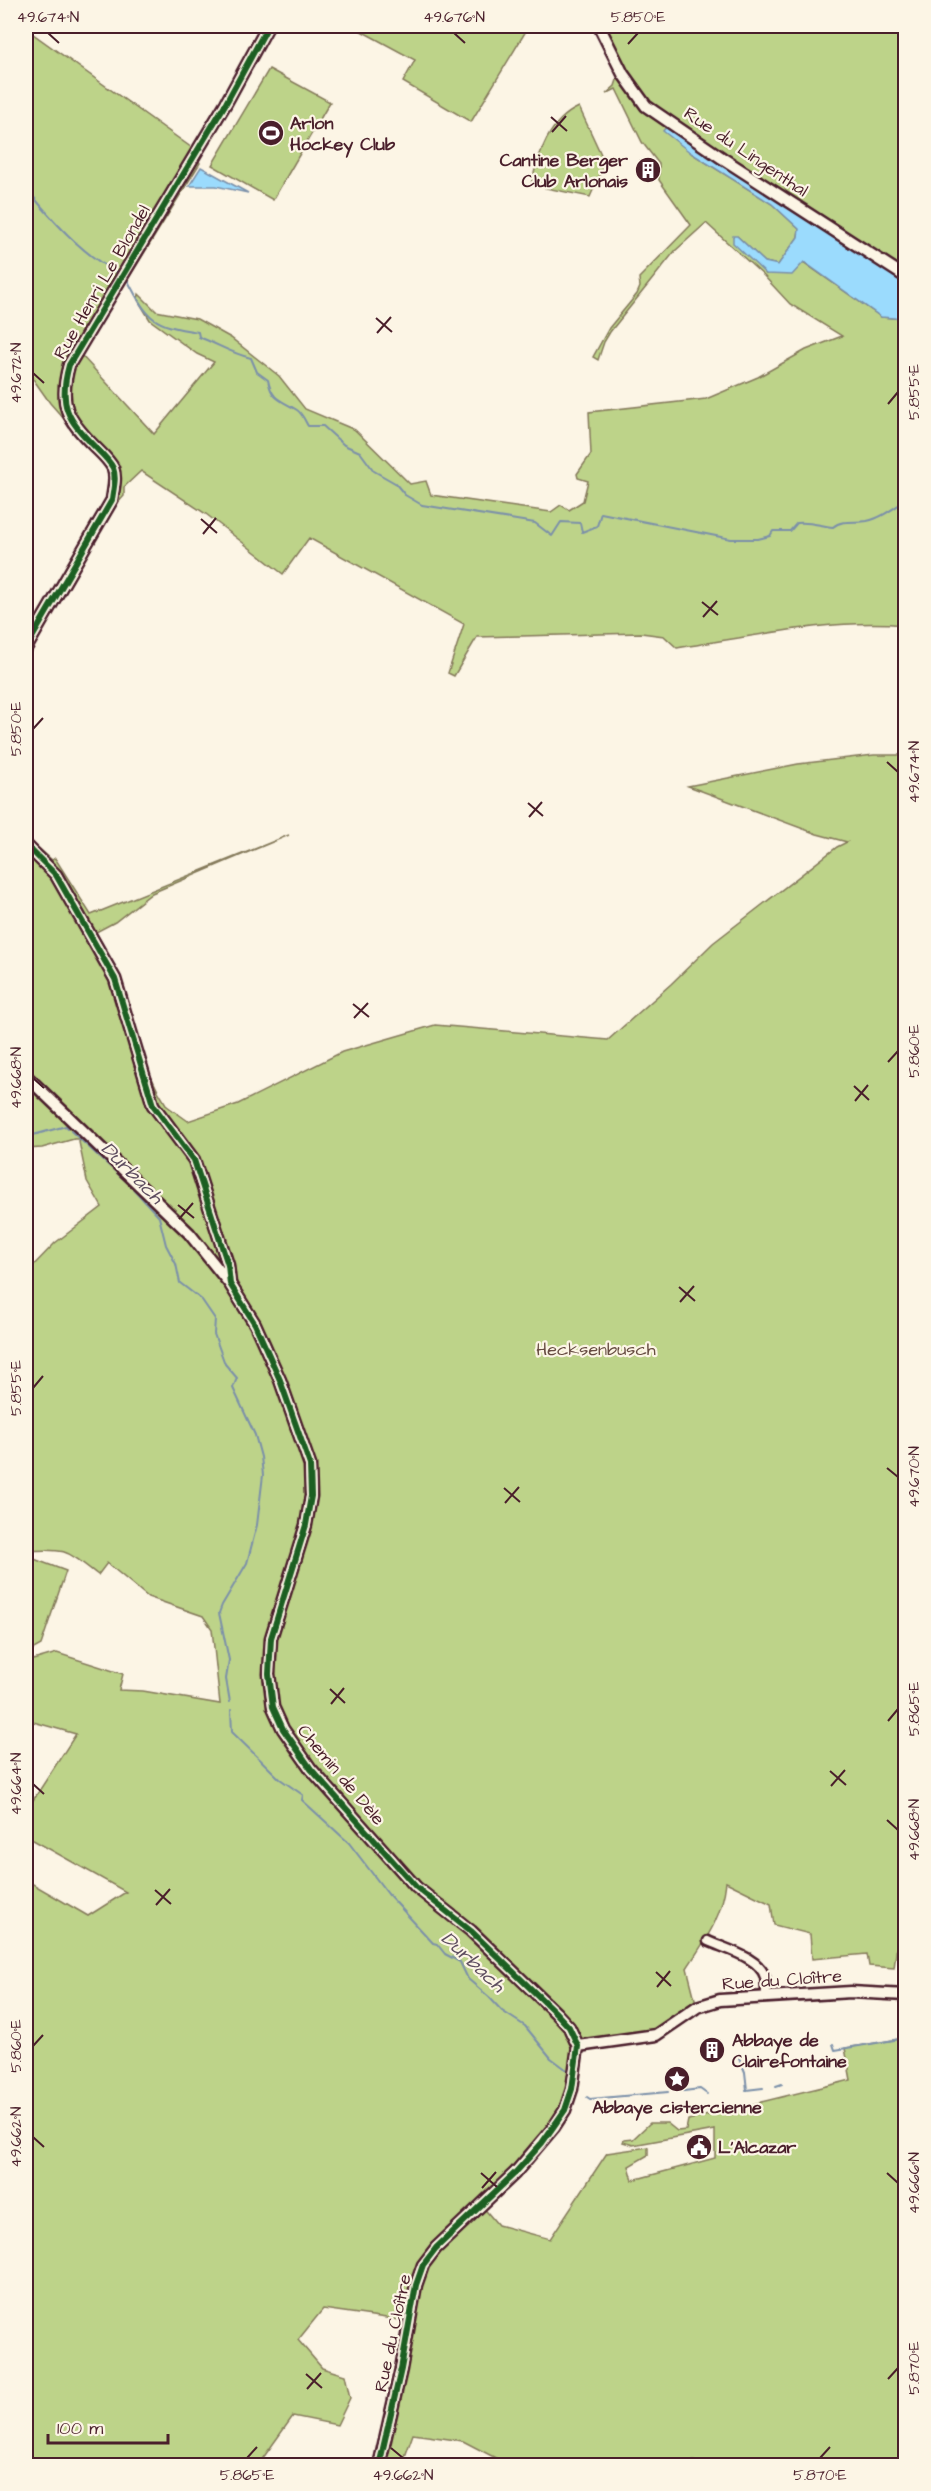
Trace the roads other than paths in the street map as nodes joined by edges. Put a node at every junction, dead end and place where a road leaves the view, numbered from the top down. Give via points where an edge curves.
1 (268, 26) edge
2 (599, 26) edge
3 (906, 277) edge
4 (26, 648) edge
5 (26, 845) edge
6 (26, 1076) edge
7 (231, 1284) junction
8 (708, 1941) dead end
9 (906, 1995) edge
10 (766, 1997) junction
11 (578, 2046) junction
12 (379, 2466) edge

1 - 4 street, Rue Henri Le Blondel via 69,365 63,396 65,407 70,419 113,467 112,500
2 - 3 street, Rue du Lingenthal via 623,74 646,105
5 - 7 street via 56,875 115,979 153,1105 194,1160
6 - 7 street, Chemin de Dèle via 189,1233
7 - 11 street, Chemin de Dèle via 255,1324 280,1380 310,1465 311,1496 306,1525 271,1638 269,1674 273,1707 311,1769 416,1887 471,1931 522,1980 569,2027
8 - 10 street via 760,1968 765,1977
9 - 10 street, Rue du Cloître via 851,1992
10 - 11 street, Rue du Cloître via 704,2003 656,2035
11 - 12 street, Rue du Cloître via 566,2110 554,2127 423,2265

